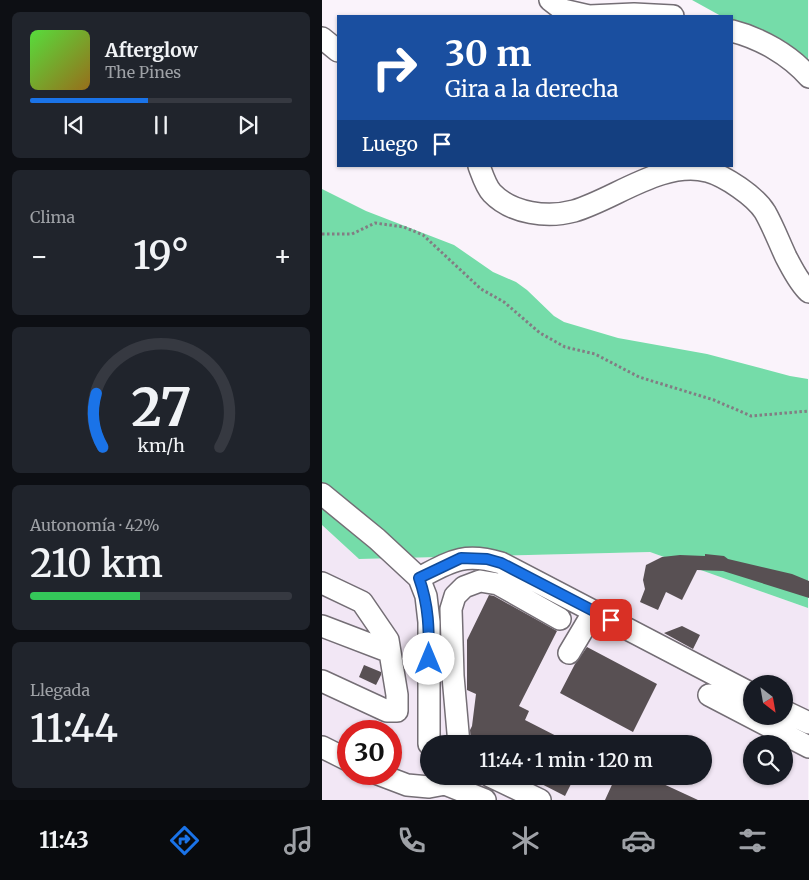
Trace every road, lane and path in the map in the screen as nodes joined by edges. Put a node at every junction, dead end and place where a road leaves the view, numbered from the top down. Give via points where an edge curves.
1 (550, 0) edge
2 (585, 15) edge
3 (612, 15) edge
4 (654, 15) edge
5 (733, 31) edge
6 (322, 38) edge
7 (337, 50) edge
8 (808, 77) edge
9 (479, 167) edge
10 (322, 234) edge
11 (808, 292) edge
12 (808, 411) edge
13 (322, 494) edge
14 (419, 578) junction
15 (322, 583) edge
16 (594, 611) junction
17 (560, 619) dead end
18 (322, 626) edge
19 (390, 652) junction
20 (569, 653) dead end
21 (453, 676) junction
22 (429, 678) junction
23 (322, 681) edge
24 (743, 689) edge
25 (709, 695) dead end
26 (797, 717) edge
27 (429, 735) edge
28 (458, 735) edge
29 (785, 735) edge
30 (788, 735) edge
31 (793, 739) edge
32 (322, 747) edge
33 (808, 747) edge
34 (337, 754) edge
35 (402, 784) edge
36 (509, 785) edge
37 (429, 788) edge
38 (485, 800) edge
39 (540, 800) edge

1 - 2 street via 563,10
3 - 4 street
5 - 8 street via 771,47 798,65
6 - 7 street
9 - 11 street via 492,193 509,205 527,213 552,214 574,211 659,174 679,170 706,171 736,184 764,211 794,272
10 - 12 path via 352,234 376,223 404,227 423,235 481,289 504,302 540,333 564,347 595,354 639,377 714,400 751,416
13 - 14 street
14 - 16 street via 461,558 487,559 501,563
14 - 22 street via 426,596 429,622
15 - 19 street via 362,602 388,640
16 - 20 street
16 - 24 street
17 - 21 street via 498,584 480,580 464,587 455,596 451,609
18 - 19 street
19 - 23 street via 397,711 386,711
21 - 22 street
21 - 28 street
22 - 27 street
25 - 29 street
26 - 30 street
31 - 33 street
32 - 34 street
35 - 37 street
36 - 39 street
37 - 38 street via 445,784

